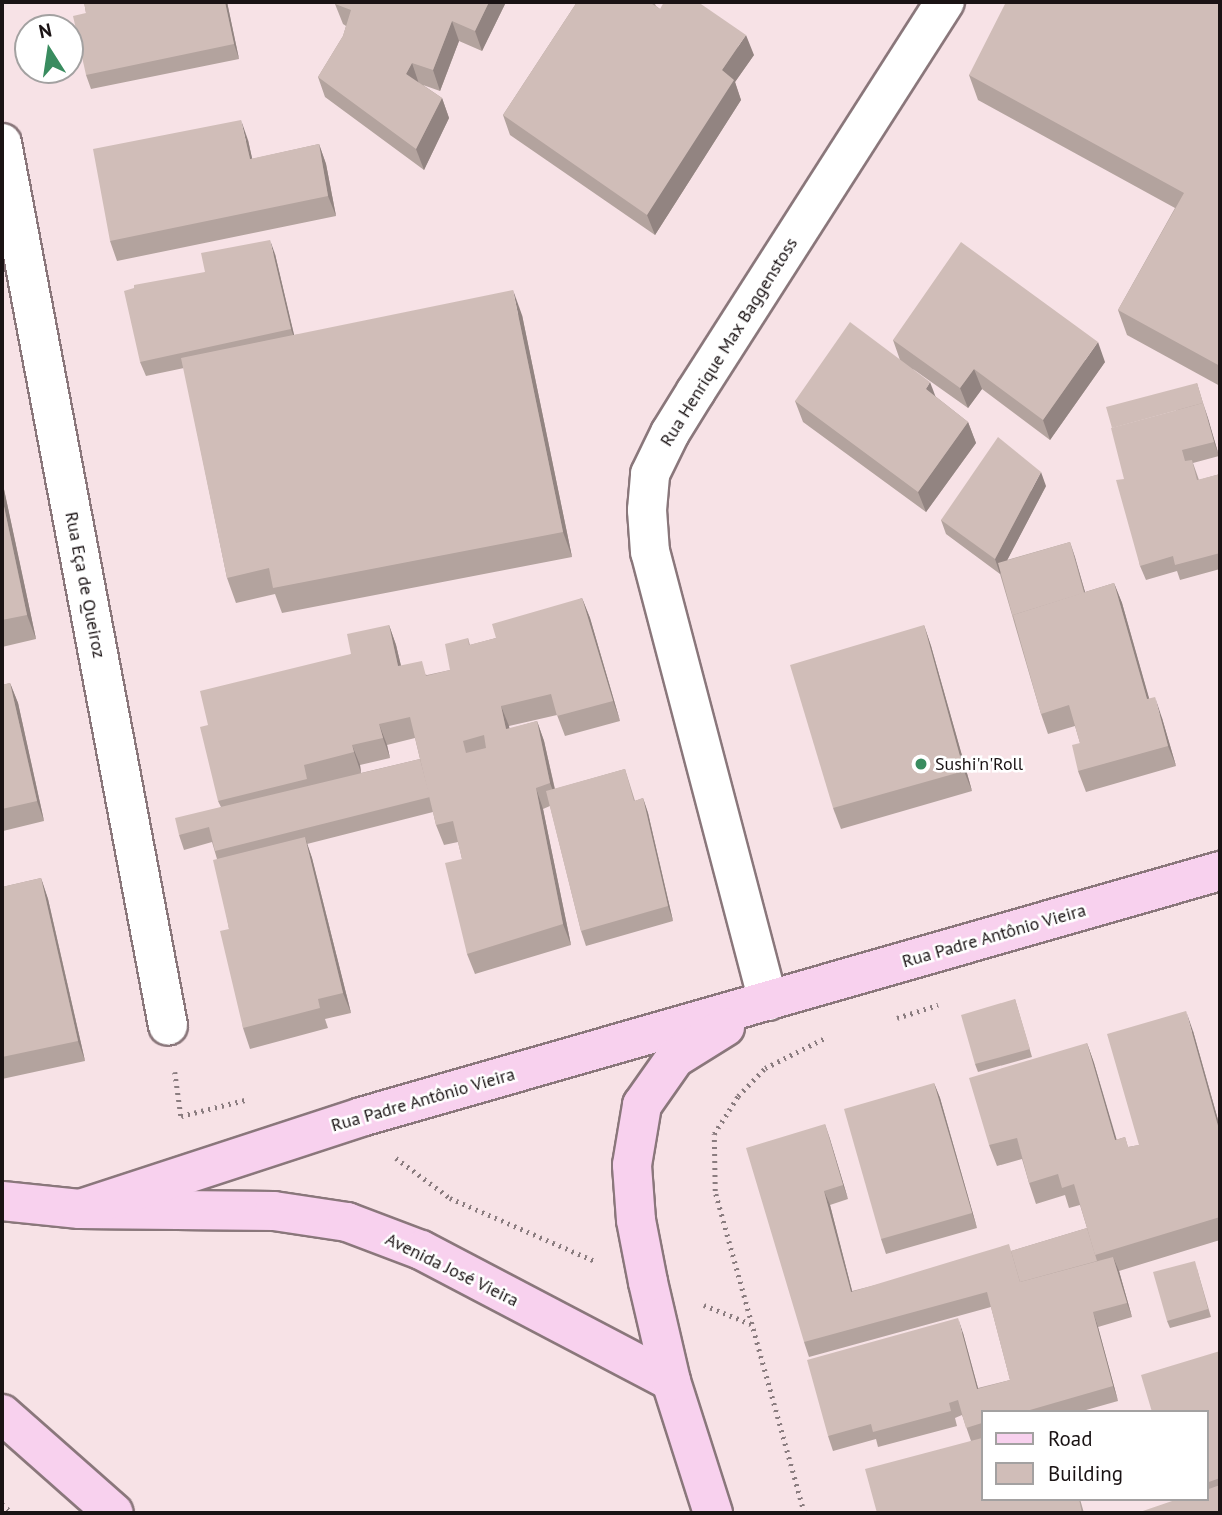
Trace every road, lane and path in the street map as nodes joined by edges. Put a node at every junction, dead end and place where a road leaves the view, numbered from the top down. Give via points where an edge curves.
1 (945, 2) edge
2 (2, 143) edge
3 (1220, 871) edge
4 (952, 948) junction
5 (768, 1001) junction
6 (893, 1019) dead end
7 (168, 1026) joint
8 (826, 1038) dead end
9 (257, 1097) dead end
10 (392, 1155) dead end
11 (2, 1201) edge
12 (80, 1209) junction
13 (648, 1283) junction
14 (752, 1325) junction
15 (671, 1381) junction
16 (2, 1414) edge
17 (2, 1504) edge
18 (12, 1513) edge
19 (114, 1513) edge
20 (713, 1513) edge
21 (804, 1513) edge

1 - 5 street, Rua Henrique Max Baggenstoss via 696,391 650,474 650,552
2 - 7 street, Rua Eça de Queiroz
3 - 4 main road, Rua Padre Antônio Vieira
4 - 5 main road, Rua Padre Antônio Vieira
4 - 6 path via 957,967 950,996 933,1008
5 - 12 main road, Rua Padre Antônio Vieira via 361,1117
5 - 13 main road, Rua Padre Antônio Vieira via 675,1058 642,1105 632,1165
7 - 9 path via 181,1116
8 - 14 path via 765,1068 738,1096 714,1134 715,1191
10 - 13 path via 450,1198
11 - 12 main road, Avenida José Vieira
12 - 15 main road, Avenida José Vieira via 275,1211 347,1222 421,1250
13 - 14 path
13 - 15 main road, Rua Padre Antônio Vieira
14 - 21 path
15 - 20 main road
16 - 19 main road
17 - 18 path

